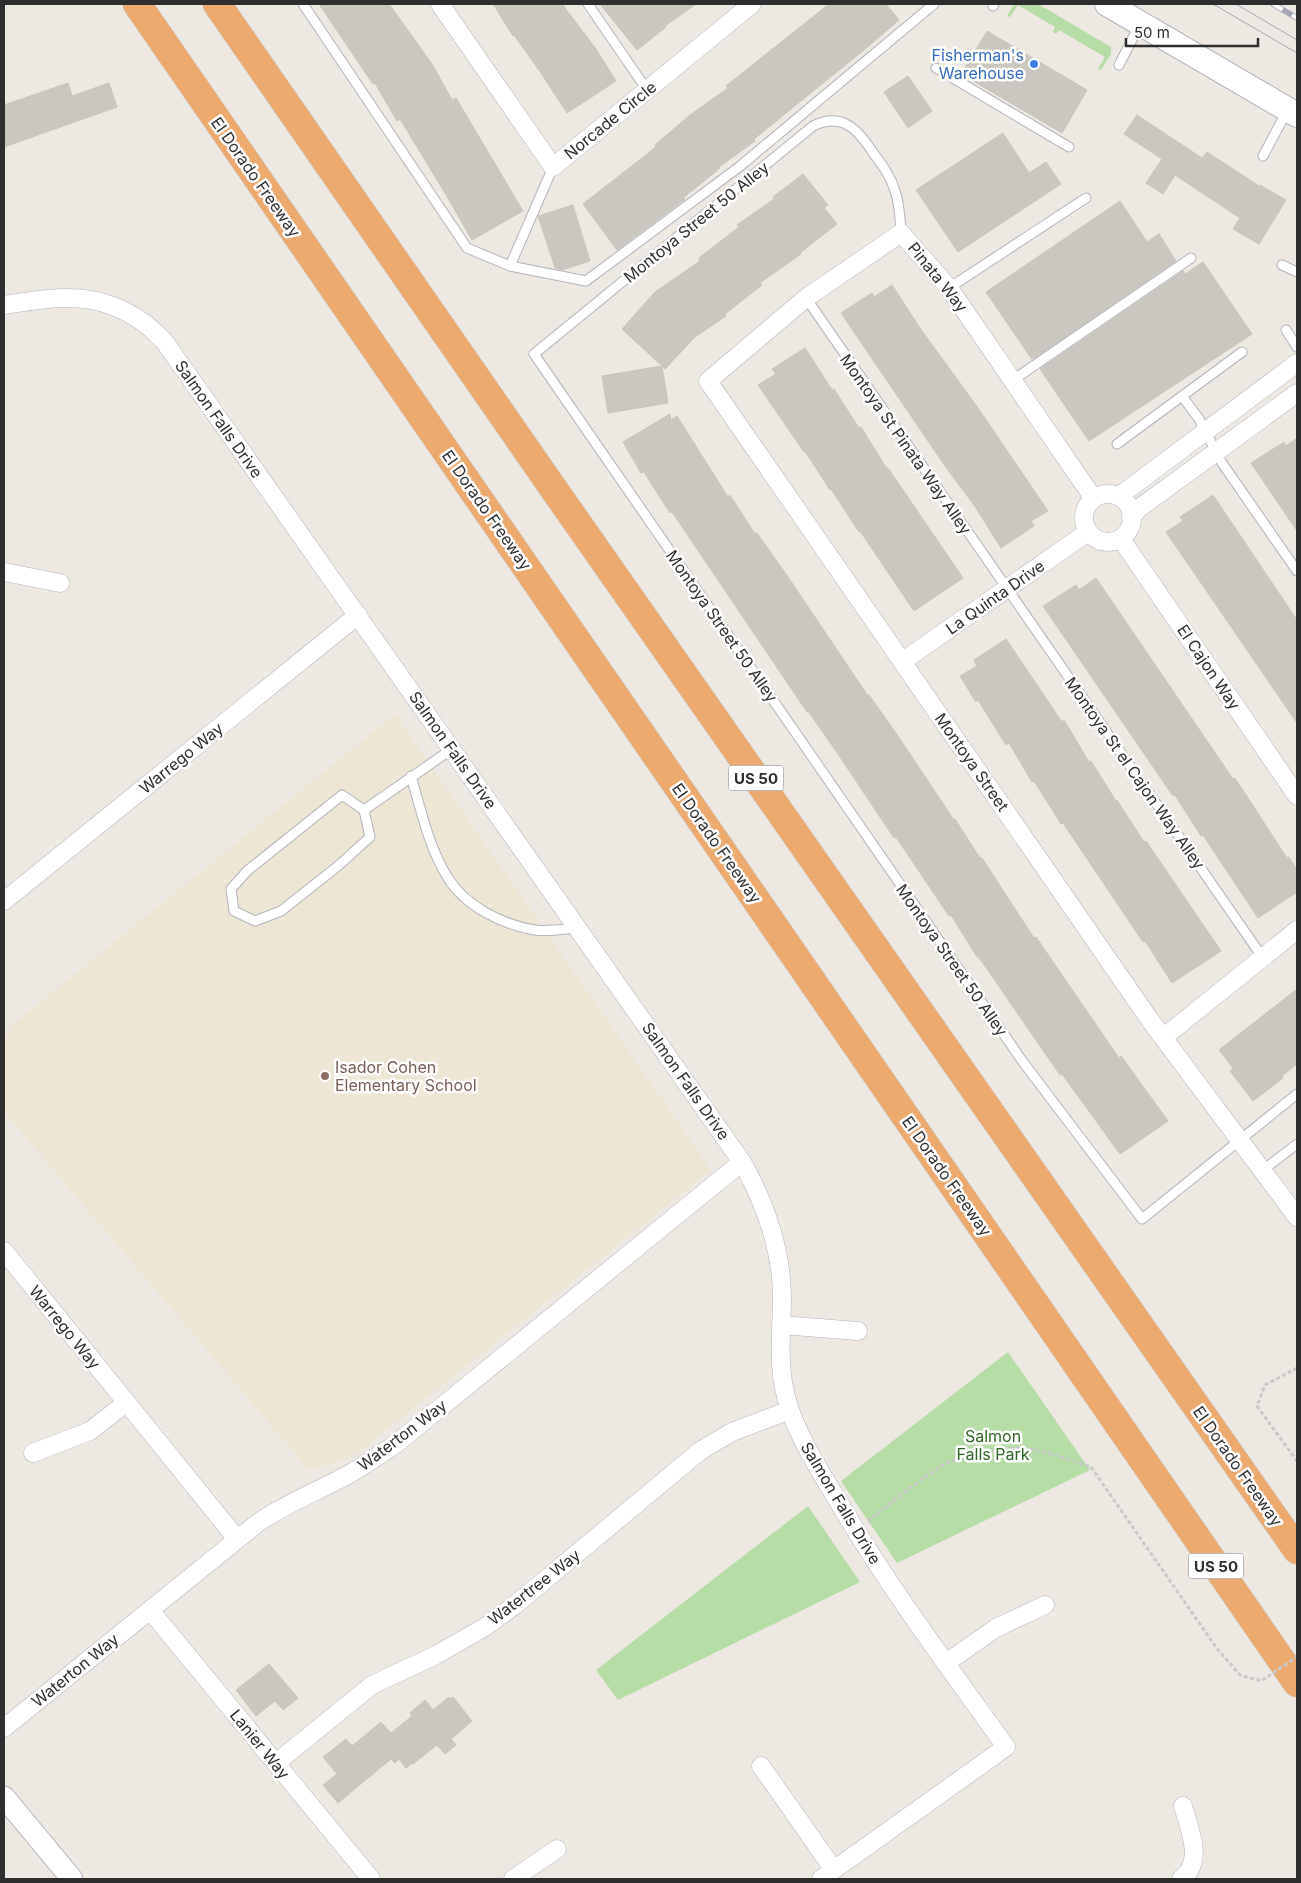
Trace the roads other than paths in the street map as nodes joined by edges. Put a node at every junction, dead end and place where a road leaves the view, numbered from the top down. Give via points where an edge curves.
1 (137, 4) edge
2 (217, 4) edge
3 (303, 4) edge
4 (440, 4) edge
5 (588, 4) edge
6 (752, 4) edge
7 (934, 4) edge
8 (1107, 4) edge
9 (1140, 23) junction
10 (1119, 65) dead end
11 (936, 68) dead end
12 (647, 90) junction
13 (1293, 112) edge
14 (1069, 147) dead end
15 (1263, 156) dead end
16 (553, 167) junction
17 (1086, 198) dead end
18 (901, 233) junction
19 (1192, 258) dead end
20 (1282, 265) dead end
21 (510, 266) junction
22 (1297, 272) edge
23 (949, 288) junction
24 (806, 298) junction
25 (4, 305) edge
26 (1286, 330) dead end
27 (1297, 347) edge
28 (1242, 352) dead end
29 (1297, 363) edge
30 (1013, 380) junction
31 (708, 381) joint
32 (1297, 393) edge
33 (1182, 396) junction
34 (1206, 431) junction
35 (1117, 444) dead end
36 (1217, 452) junction
37 (1117, 496) junction
38 (1094, 499) junction
39 (1131, 518) junction
40 (1088, 532) junction
41 (1121, 538) junction
42 (1297, 571) edge
43 (4, 572) edge
44 (60, 582) dead end
45 (1007, 589) junction
46 (358, 615) junction
47 (903, 661) junction
48 (452, 749) junction
49 (411, 776) junction
50 (1297, 796) edge
51 (364, 810) junction
52 (4, 901) edge
53 (578, 928) junction
54 (1297, 930) edge
55 (1262, 958) junction
56 (1164, 1037) junction
57 (1297, 1094) edge
58 (1240, 1140) junction
59 (1297, 1144) edge
60 (742, 1162) junction
61 (1263, 1170) junction
62 (1297, 1217) edge
63 (4, 1251) edge
64 (781, 1324) junction
65 (858, 1331) dead end
66 (126, 1403) junction
67 (790, 1410) junction
68 (33, 1453) dead end
69 (237, 1539) junction
70 (1297, 1550) edge
71 (1045, 1606) dead end
72 (150, 1610) junction
73 (946, 1664) junction
74 (1297, 1677) edge
75 (4, 1728) edge
76 (276, 1763) junction
77 (761, 1766) dead end
78 (4, 1797) edge
79 (1183, 1806) dead end
80 (557, 1849) dead end
81 (827, 1874) edge
82 (72, 1879) edge
83 (370, 1879) edge
84 (513, 1879) edge
85 (1181, 1879) edge

1 - 74 highway, El Dorado Freeway / US 50
2 - 70 highway, El Dorado Freeway / US 50
3 - 21 lane via 467,248
4 - 16 street, Norcade Circle
5 - 12 lane
6 - 12 street, Norcade Circle
7 - 21 lane via 739,167 586,281
8 - 9 main road
9 - 10 lane
9 - 13 main road
11 - 14 lane
12 - 16 street, Norcade Circle
13 - 15 lane
16 - 21 lane
17 - 23 lane
18 - 23 street, Pinata Way
18 - 24 street, Pinata Way
18 - 58 lane, Montoya Street 50 Alley via 898,203 891,180 862,136 843,122 819,123 534,354 1023,1062 1142,1219
19 - 30 lane
20 - 22 lane
23 - 30 street, Pinata Way
24 - 31 street, Pinata Way
24 - 45 lane, Montoya St Pinata Way Alley
25 - 46 street, Salmon Falls Drive via 56,298 87,299 121,309 144,323 164,341
26 - 27 lane
28 - 33 lane
29 - 34 street
30 - 38 street, Pinata Way
31 - 47 street, Montoya Street
32 - 36 street
33 - 34 lane
33 - 35 lane
34 - 36 lane
34 - 37 street
36 - 39 street via 1138,509
36 - 42 lane
37 - 38 street
37 - 39 street via 1128,506
38 - 40 street via 1084,514
39 - 41 street via 1130,527
40 - 41 street via 1099,541 1114,542
40 - 45 street, La Quinta Drive
41 - 50 street, El Cajon Way
43 - 44 street
45 - 47 street, La Quinta Drive
45 - 55 lane, Montoya St el Cajon Way Alley
46 - 48 street, Salmon Falls Drive
46 - 52 street, Warrego Way
47 - 56 street, Montoya Street
48 - 49 lane
48 - 53 street, Salmon Falls Drive
49 - 51 lane
49 - 53 lane via 429,838 448,878 464,896 508,924 536,931
51 - 51 lane via 342,795 247,871 231,890 234,911 256,921 281,911 370,838
53 - 60 street, Salmon Falls Drive
54 - 55 street
55 - 56 street
56 - 58 street, Montoya Street
57 - 58 lane
58 - 61 street, Montoya Street
59 - 61 lane
60 - 64 street, Salmon Falls Drive via 756,1186 774,1239 782,1294
60 - 69 street, Waterton Way via 397,1443 337,1480 282,1506
61 - 62 street, Montoya Street
63 - 66 street, Warrego Way
64 - 65 street
64 - 67 street, Salmon Falls Drive via 781,1368
66 - 68 street via 90,1431
66 - 69 street, Warrego Way
67 - 73 street, Salmon Falls Drive via 855,1530
67 - 76 street, Watertree Way via 732,1432 700,1451 515,1605 485,1627 436,1655 372,1685
69 - 72 street, Waterton Way
71 - 73 street via 996,1628
72 - 75 street, Waterton Way
72 - 76 street, Lanier Way
73 - 81 street, Salmon Falls Drive via 1006,1748
76 - 83 street, Lanier Way
77 - 81 street, Salmon Falls Drive
78 - 82 street
79 - 85 street via 1194,1861
80 - 84 street

